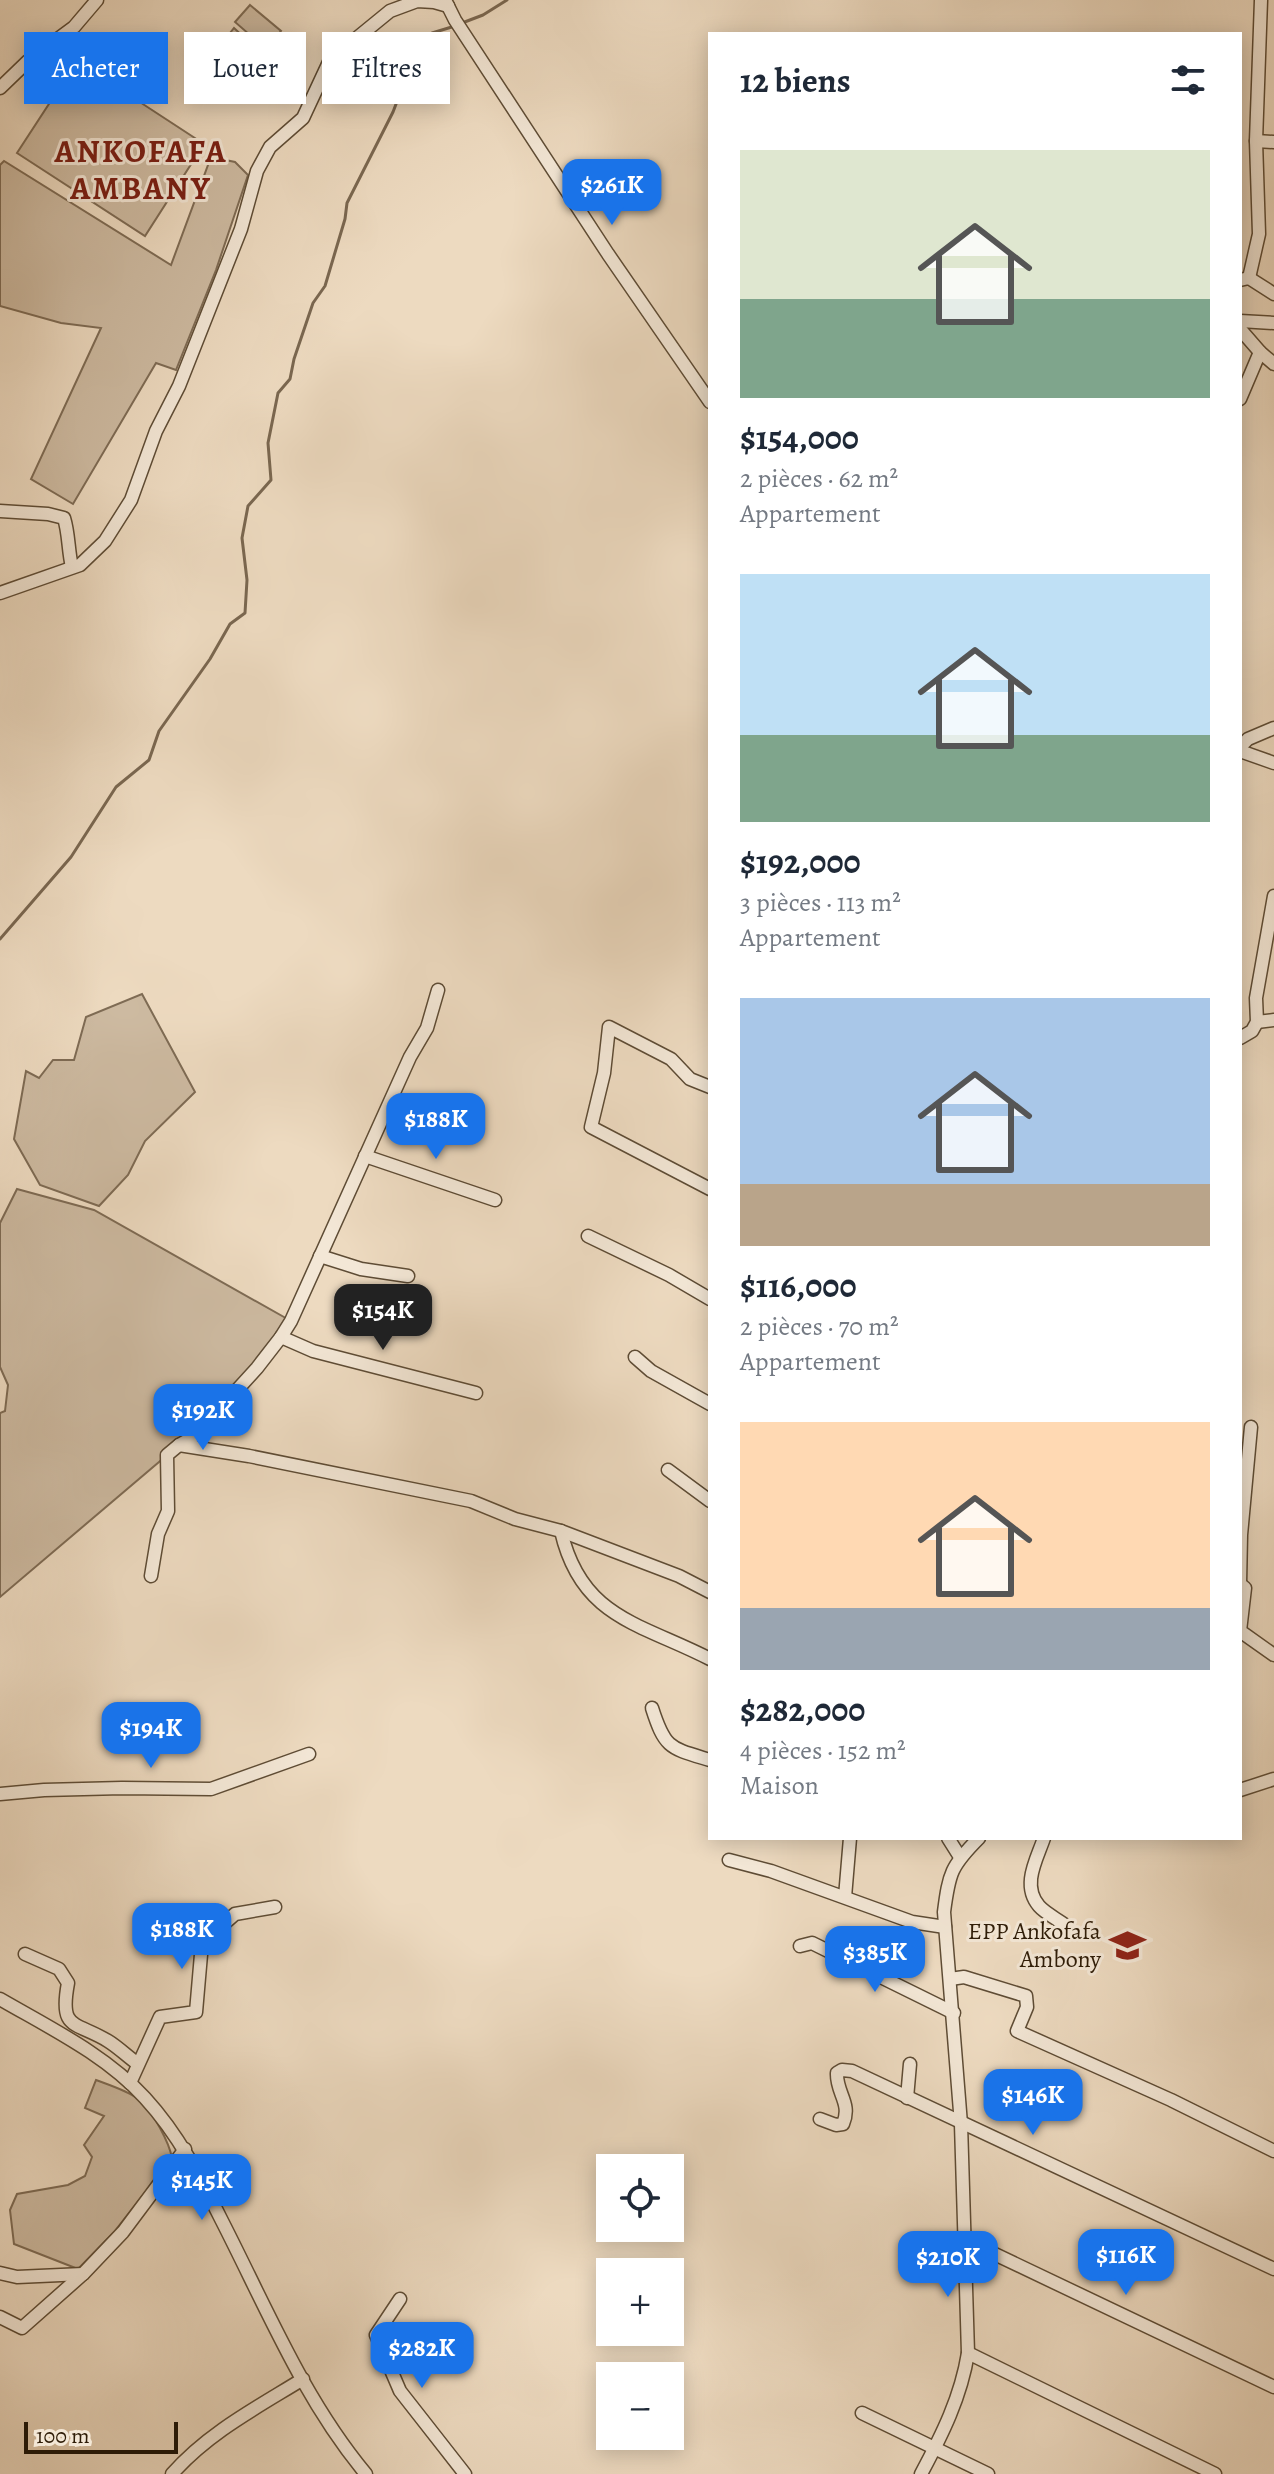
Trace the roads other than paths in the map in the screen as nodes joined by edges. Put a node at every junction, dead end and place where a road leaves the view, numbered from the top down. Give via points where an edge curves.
1 (97, 0) edge
2 (1261, 0) edge
3 (447, 3) edge
4 (1274, 44) edge
5 (1259, 45) junction
6 (0, 88) edge
7 (1256, 141) junction
8 (1274, 142) edge
9 (1259, 234) junction
10 (1274, 235) edge
11 (1244, 279) edge
12 (1274, 294) edge
13 (1242, 321) edge
14 (1274, 323) edge
15 (1242, 331) edge
16 (1260, 352) junction
17 (1274, 364) edge
18 (1242, 394) edge
19 (708, 399) edge
20 (0, 511) edge
21 (72, 567) junction
22 (0, 593) edge
23 (1274, 728) edge
24 (1242, 746) edge
25 (1242, 750) edge
26 (1274, 763) edge
27 (1274, 896) edge
28 (438, 990) dead end
29 (1274, 1020) edge
30 (1257, 1022) junction
31 (1242, 1037) edge
32 (708, 1086) edge
33 (365, 1156) junction
34 (708, 1188) edge
35 (495, 1200) dead end
36 (588, 1236) dead end
37 (320, 1256) junction
38 (408, 1276) dead end
39 (708, 1298) edge
40 (281, 1337) junction
41 (635, 1357) dead end
42 (476, 1393) dead end
43 (708, 1403) edge
44 (1251, 1427) dead end
45 (179, 1445) junction
46 (668, 1470) dead end
47 (708, 1500) edge
48 (1242, 1524) edge
49 (561, 1531) junction
50 (151, 1576) dead end
51 (1242, 1586) edge
52 (708, 1591) edge
53 (1242, 1618) edge
54 (1242, 1632) edge
55 (1274, 1655) edge
56 (708, 1658) edge
57 (652, 1708) dead end
58 (309, 1754) dead end
59 (708, 1759) edge
60 (1274, 1779) edge
61 (1242, 1790) edge
62 (0, 1794) edge
63 (850, 1840) edge
64 (949, 1840) edge
65 (977, 1840) edge
66 (1043, 1840) edge
67 (960, 1857) junction
68 (729, 1860) dead end
69 (845, 1897) junction
70 (275, 1907) dead end
71 (1065, 1925) dead end
72 (945, 1927) junction
73 (800, 1946) dead end
74 (25, 1954) dead end
75 (950, 1979) junction
76 (0, 1999) edge
77 (954, 2013) junction
78 (138, 2064) junction
79 (910, 2064) dead end
80 (130, 2083) junction
81 (907, 2098) junction
82 (820, 2119) dead end
83 (961, 2124) junction
84 (185, 2149) junction
85 (1274, 2151) edge
86 (963, 2239) junction
87 (1274, 2269) edge
88 (0, 2273) edge
89 (83, 2274) junction
90 (400, 2299) dead end
91 (0, 2317) edge
92 (968, 2353) junction
93 (303, 2379) junction
94 (1274, 2387) edge
95 (862, 2413) dead end
96 (935, 2447) junction
97 (1188, 2468) edge
98 (172, 2474) edge
99 (366, 2474) edge
100 (465, 2474) edge
101 (921, 2474) edge
102 (988, 2474) edge
103 (1215, 2474) edge

1 - 6 street via 74,27
2 - 5 street
3 - 19 street
3 - 21 street via 417,1 390,11 355,38 330,60 303,118 270,147 257,171 218,290 131,500 105,541
4 - 5 street
5 - 7 street
7 - 8 street
7 - 9 street
9 - 10 street
9 - 11 street
11 - 12 street
13 - 14 street
15 - 16 street
16 - 17 street
16 - 18 street
20 - 21 street via 64,518
21 - 22 street
23 - 24 street
25 - 26 street
27 - 30 street via 1256,998
28 - 33 street via 427,1028
29 - 30 street
30 - 31 street
32 - 34 street via 690,1079 671,1059 609,1027 591,1127
33 - 35 street
33 - 37 street
36 - 39 street
37 - 38 street
37 - 40 street
40 - 42 street via 358,1364
40 - 45 street via 195,1436
41 - 43 street
44 - 48 street
45 - 49 street via 471,1501
45 - 50 street via 167,1455 168,1511
46 - 47 street
49 - 52 street
49 - 56 street via 578,1578 594,1599
51 - 53 street
54 - 55 street
57 - 59 street via 661,1735 676,1749
58 - 62 street via 211,1789
60 - 61 street
63 - 69 street
64 - 67 street
65 - 67 street
66 - 71 street via 1030,1877 1031,1891 1039,1906
67 - 72 street via 948,1879
68 - 69 street
69 - 72 street via 912,1922
70 - 78 street via 235,1914 202,1943 196,2012 160,2017
72 - 75 street
73 - 77 street via 812,1943
74 - 78 street via 59,1969 68,1983 63,2007 69,2021
75 - 77 street
75 - 85 street via 964,1977 1026,1996 1017,2031
76 - 80 street via 107,2063
77 - 83 street
78 - 80 street
79 - 81 street
80 - 84 street
81 - 82 street via 842,2070 836,2080 848,2111 843,2124
81 - 83 street
83 - 86 street
83 - 87 street
84 - 89 street via 123,2232
84 - 93 street
86 - 92 street
86 - 94 street
88 - 89 street
89 - 91 street via 22,2328
90 - 100 street via 376,2335 400,2391
92 - 96 street via 964,2379
92 - 97 street
93 - 98 street via 227,2425
93 - 99 street via 343,2447
95 - 96 street
96 - 101 street
96 - 102 street
97 - 103 street

